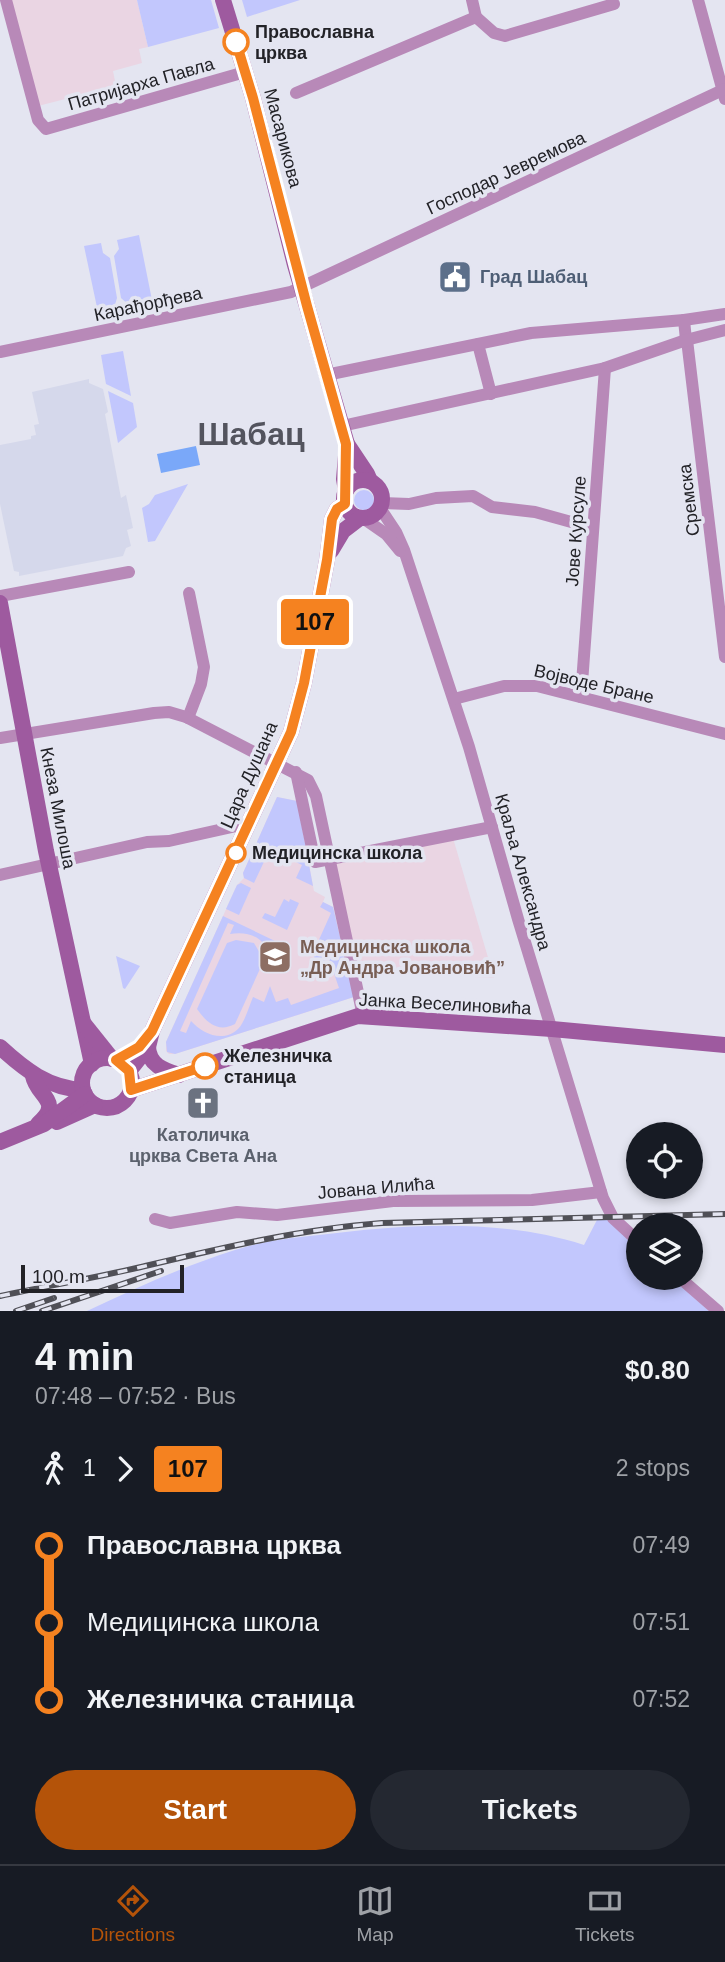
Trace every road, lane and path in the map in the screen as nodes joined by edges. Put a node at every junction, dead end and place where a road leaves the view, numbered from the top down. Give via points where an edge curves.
1 (6, 0) edge
2 (223, 0) edge
3 (698, 0) edge
4 (614, 4) dead end
5 (474, 7) edge
6 (245, 72) junction
7 (296, 93) dead end
8 (724, 93) edge
9 (302, 287) junction
10 (725, 314) edge
11 (684, 320) junction
12 (725, 330) edge
13 (687, 340) junction
14 (478, 344) junction
15 (0, 352) edge
16 (605, 368) junction
17 (326, 375) junction
18 (491, 394) junction
19 (342, 426) junction
20 (346, 444) junction
21 (370, 481) junction
22 (346, 497) junction
23 (381, 506) junction
24 (362, 518) junction
25 (593, 528) junction
26 (327, 560) junction
27 (409, 563) junction
28 (129, 572) dead end
29 (721, 588) edge
30 (188, 593) dead end
31 (0, 596) edge
32 (0, 603) edge
33 (725, 657) edge
34 (581, 696) junction
35 (454, 699) junction
36 (188, 718) junction
37 (24, 734) junction
38 (725, 734) edge
39 (0, 738) edge
40 (278, 762) junction
41 (250, 823) junction
42 (492, 827) junction
43 (330, 861) junction
44 (49, 864) junction
45 (0, 875) edge
46 (363, 1016) junction
47 (81, 1020) junction
48 (552, 1029) junction
49 (150, 1039) junction
50 (725, 1045) edge
51 (0, 1047) edge
52 (114, 1059) junction
53 (89, 1067) junction
54 (179, 1074) junction
55 (33, 1076) junction
56 (130, 1079) junction
57 (87, 1096) junction
58 (28, 1131) junction
59 (0, 1142) edge
60 (601, 1192) junction
61 (155, 1219) dead end
62 (626, 1230) edge
63 (694, 1290) edge
64 (718, 1311) edge

1 - 6 street, Патријарха Павла via 38,120 46,129
2 - 6 main road, Масарикова
3 - 8 street
4 - 5 street via 505,36 494,33
5 - 7 street
6 - 9 main road, Масарикова
8 - 9 street, Господар Јевремова
9 - 15 street, Карађорђева
9 - 17 main road, Цара Душана
10 - 11 street
11 - 13 street, Сремска
11 - 14 street via 531,333
12 - 13 street
13 - 16 street
13 - 29 street, Сремска
14 - 17 street
14 - 18 street
16 - 18 street
16 - 25 street, Јове Курсуле
17 - 19 main road, Цара Душана
18 - 19 street
19 - 20 main road, Цара Душана
20 - 21 main road, Цара Душана
20 - 22 main road, Цара Душана
21 - 22 main road via 359,481
21 - 23 main road via 380,489
22 - 24 main road via 350,513
22 - 26 main road, Цара Душана via 332,519
23 - 24 main road via 374,515
23 - 25 street via 473,496 492,507 535,512
23 - 27 street, Краља Александра
24 - 26 main road, Цара Душана via 342,531
24 - 27 street, Краља Александра via 391,540
25 - 34 street, Јове Курсуле
26 - 40 main road, Цара Душана via 298,709
27 - 35 street, Краља Александра
28 - 31 street
29 - 33 street, Сремска
30 - 36 street via 204,667
32 - 37 main road, Кнеза Милоша
34 - 35 street, Војводе Бране via 514,685
34 - 38 street, Војводе Бране
35 - 42 street, Краља Александра
36 - 37 street via 154,713
36 - 40 street
37 - 39 street
37 - 44 main road, Кнеза Милоша
40 - 41 main road, Цара Душана
40 - 43 street via 308,780 315,792
41 - 44 street
41 - 49 main road, Цара Душана
42 - 43 street
42 - 48 street, Краља Александра
43 - 46 street
44 - 45 street
44 - 47 main road, Кнеза Милоша
46 - 48 main road, Јанка Веселиновића
46 - 54 main road, Јанка Веселиновића
47 - 52 main road, Кнеза Милоша
47 - 53 main road, Кнеза Милоша
48 - 50 main road, Јанка Веселиновића
48 - 60 street, Краља Александра
49 - 52 main road, Цара Душана
49 - 54 main road via 148,1054 154,1064
49 - 56 main road, Цара Душана
51 - 55 main road
52 - 53 main road via 101,1059
52 - 56 main road
53 - 55 main road via 57,1077
53 - 57 main road via 82,1079
54 - 56 main road, Јанка Веселиновића
55 - 57 main road
55 - 58 main road via 49,1110
56 - 57 main road via 128,1097 114,1107
57 - 58 main road via 70,1118
58 - 59 main road
60 - 61 street, Јована Илића via 532,1200 393,1200 277,1215 237,1212 170,1223
60 - 62 street, Краља Александра via 613,1218
63 - 64 street

